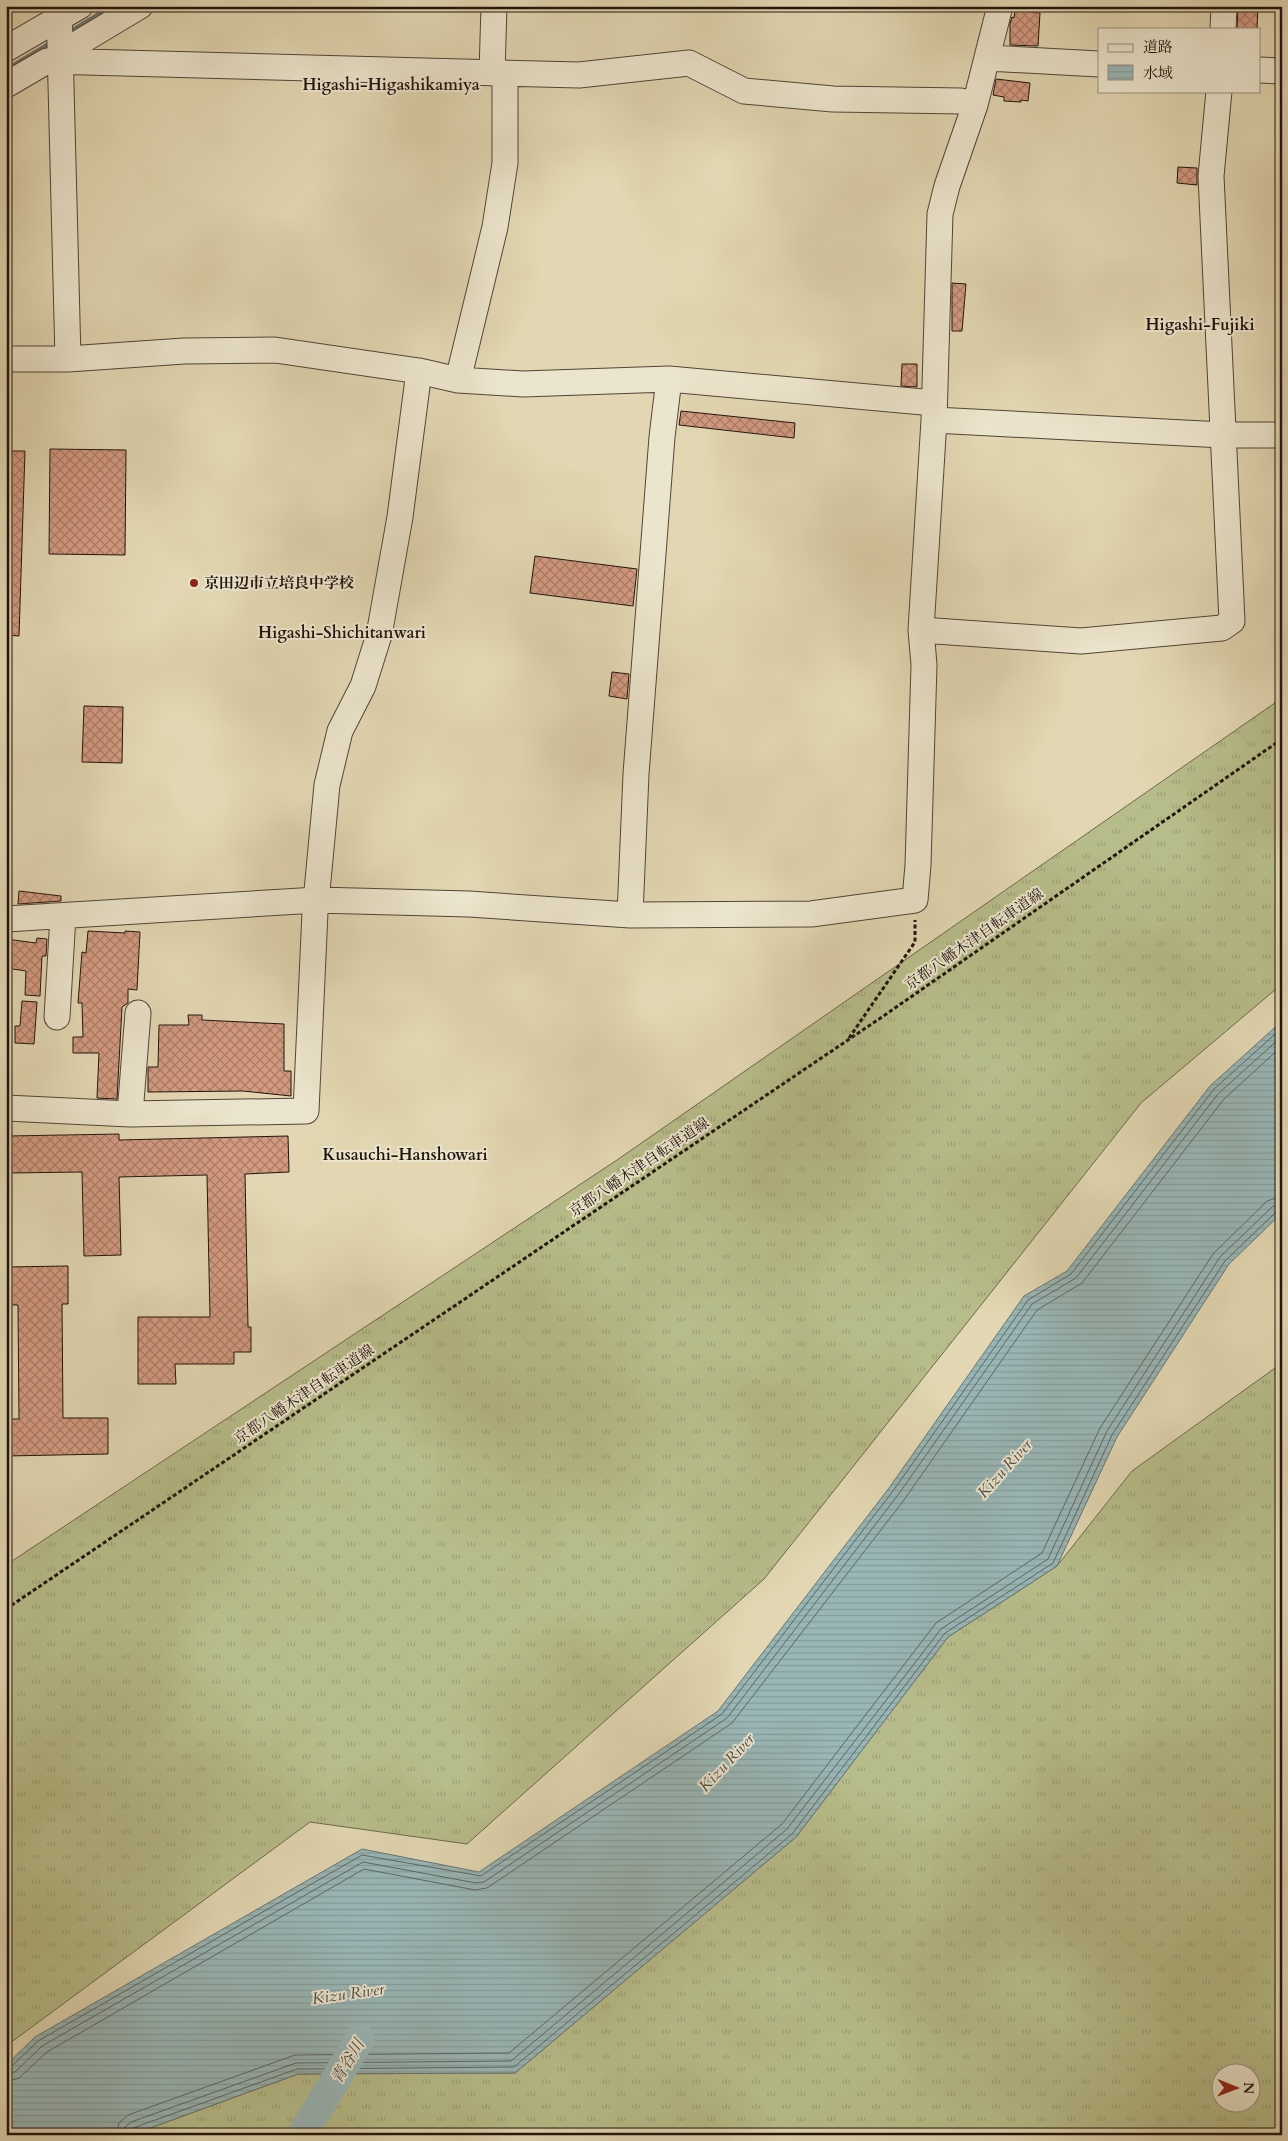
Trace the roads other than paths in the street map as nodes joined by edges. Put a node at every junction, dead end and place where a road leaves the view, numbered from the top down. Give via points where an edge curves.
1 (140, 6) edge
2 (494, 6) edge
3 (1000, 6) edge
4 (1224, 6) edge
5 (64, 13) edge
6 (1223, 28) edge
7 (6, 49) edge
8 (56, 56) junction
9 (988, 58) junction
10 (6, 61) edge
11 (1098, 64) edge
12 (1260, 70) edge
13 (1282, 70) edge
14 (499, 73) junction
15 (6, 85) edge
16 (1219, 92) edge
17 (975, 105) junction
18 (68, 359) junction
19 (6, 360) edge
20 (419, 371) junction
21 (669, 379) junction
22 (458, 380) junction
23 (934, 412) junction
24 (1223, 435) junction
25 (1282, 435) edge
26 (921, 630) junction
27 (317, 900) junction
28 (630, 915) junction
29 (63, 916) junction
30 (6, 919) edge
31 (138, 1014) dead end
32 (57, 1017) dead end
33 (6, 1108) edge
34 (130, 1114) junction

1 - 8 street
2 - 14 street
3 - 9 street
4 - 6 street
5 - 7 street
5 - 8 street
8 - 10 street
8 - 14 street
8 - 15 street
8 - 18 street
9 - 11 street
9 - 17 street
12 - 13 street
14 - 17 street via 579,74 688,63 744,91 833,98 961,101
14 - 22 street via 504,172 495,227
16 - 24 street via 1211,176
17 - 23 street via 940,214
18 - 19 street
18 - 20 street via 184,351 275,350
20 - 22 street
20 - 27 street via 400,517 379,635 363,686 340,730 327,785
21 - 22 street via 522,384
21 - 23 street
21 - 28 street via 636,774
23 - 24 street
23 - 26 street
24 - 25 street
24 - 26 street via 1232,621 1222,628 1081,641
26 - 28 street via 924,665 915,900 811,914
27 - 28 street via 468,904
27 - 29 street
27 - 34 street via 306,1111
29 - 30 street
29 - 32 street
31 - 34 street
33 - 34 street

